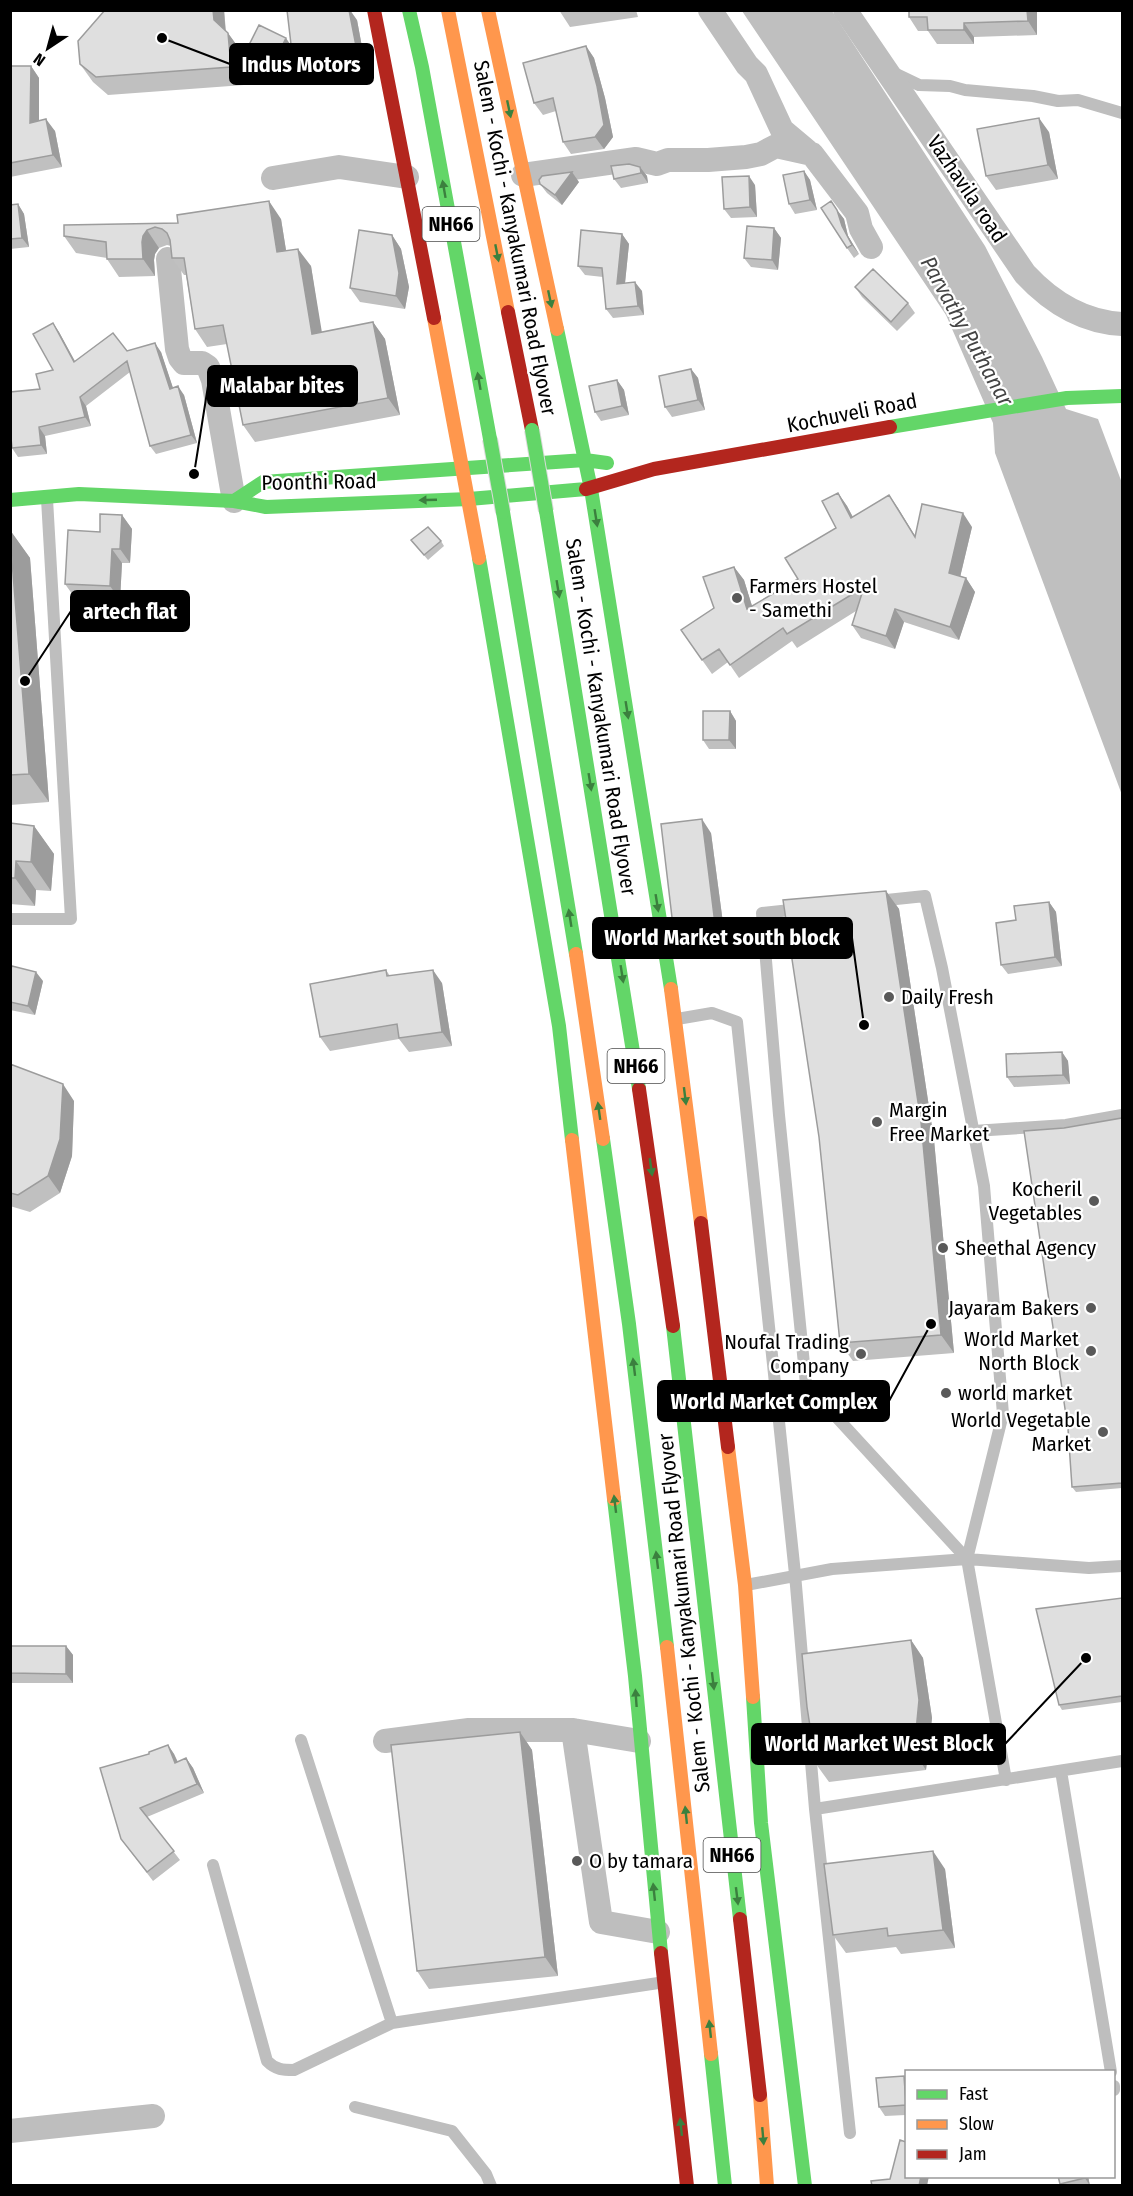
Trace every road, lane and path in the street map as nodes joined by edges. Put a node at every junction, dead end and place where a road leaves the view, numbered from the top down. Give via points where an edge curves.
1 (374, 10) edge
2 (409, 10) edge
3 (448, 10) edge
4 (488, 10) edge
5 (710, 10) edge
6 (854, 15) edge
7 (885, 68) junction
8 (1122, 113) edge
9 (812, 154) junction
10 (523, 175) junction
11 (407, 177) junction
12 (273, 178) dead end
13 (871, 247) dead end
14 (168, 259) edge
15 (1122, 324) edge
16 (1122, 396) edge
17 (585, 460) junction
18 (463, 469) junction
19 (654, 469) junction
20 (591, 489) junction
21 (47, 496) junction
22 (469, 498) junction
23 (10, 500) edge
24 (234, 501) junction
25 (866, 902) edge
26 (807, 908) edge
27 (10, 918) edge
28 (676, 1019) junction
29 (1122, 1115) edge
30 (974, 1131) junction
31 (967, 1559) junction
32 (1122, 1566) edge
33 (795, 1574) junction
34 (745, 1585) junction
35 (573, 1730) junction
36 (301, 1740) dead end
37 (385, 1741) dead end
38 (639, 1742) junction
39 (1122, 1761) edge
40 (1060, 1771) junction
41 (1006, 1780) junction
42 (815, 1809) junction
43 (213, 1865) dead end
44 (658, 1932) junction
45 (666, 1982) junction
46 (392, 2023) junction
47 (1111, 2070) edge
48 (355, 2107) dead end
49 (153, 2116) dead end
50 (10, 2131) edge
51 (850, 2133) dead end
52 (491, 2186) edge
53 (687, 2186) edge
54 (725, 2186) edge
55 (767, 2186) edge
56 (805, 2186) edge

1 - 11 main road
54 -> 2 main road, Salem - Kochi - Kanyakumari Road Flyover / NH66, bridge via 664,1618 629,1324 586,1017 503,512
3 -> 55 main road, Salem - Kochi - Kanyakumari Road Flyover / NH66, bridge via 532,430 628,1014 673,1324
4 -> 10 main road
5 - 9 street via 756,74 782,130
6 - 7 street, Vazhavila road
7 - 8 lane via 919,85 1078,100
7 - 15 street, Vazhavila road via 1040,290 1065,307 1104,323
9 - 10 street via 776,146 746,157 668,160 657,164 636,159
9 - 13 street via 857,213
10 -> 17 main road
11 - 12 street via 339,167
11 - 18 main road
14 - 24 street via 177,349 184,363 208,367
16 - 19 main road, Kochuveli Road via 1067,398
17 - 18 main road
17 - 19 main road
17 - 20 main road
18 - 22 main road
18 - 24 main road via 263,482
19 - 20 main road, Kochuveli Road
20 - 22 main road, Poonthi Road
20 -> 28 main road
21 - 23 main road, Poonthi Road
21 - 24 main road, Poonthi Road
21 - 27 lane via 71,919
22 -> 24 main road, Poonthi Road via 266,507
38 -> 22 main road via 635,1676 559,1026
25 - 30 lane via 925,896
26 - 31 lane via 762,913 806,1384
28 - 33 lane via 712,1013 737,1022
28 -> 34 main road
29 - 30 lane via 1066,1125
30 - 31 lane via 984,1186 1003,1414
31 - 32 lane via 1089,1568
31 - 33 lane
31 - 41 lane
33 - 34 lane
33 - 42 lane
34 - 56 main road via 761,1823
35 - 37 street via 469,1730
35 - 38 street
35 - 44 street via 601,1922
36 - 46 lane
44 -> 38 main road
39 - 40 lane
40 - 41 lane
40 - 47 lane
41 - 42 lane
42 - 51 lane
43 - 46 lane via 267,2061 273,2068 294,2070
44 - 45 main road
45 - 46 lane
53 -> 45 main road
48 - 52 lane via 452,2131
49 - 50 street

